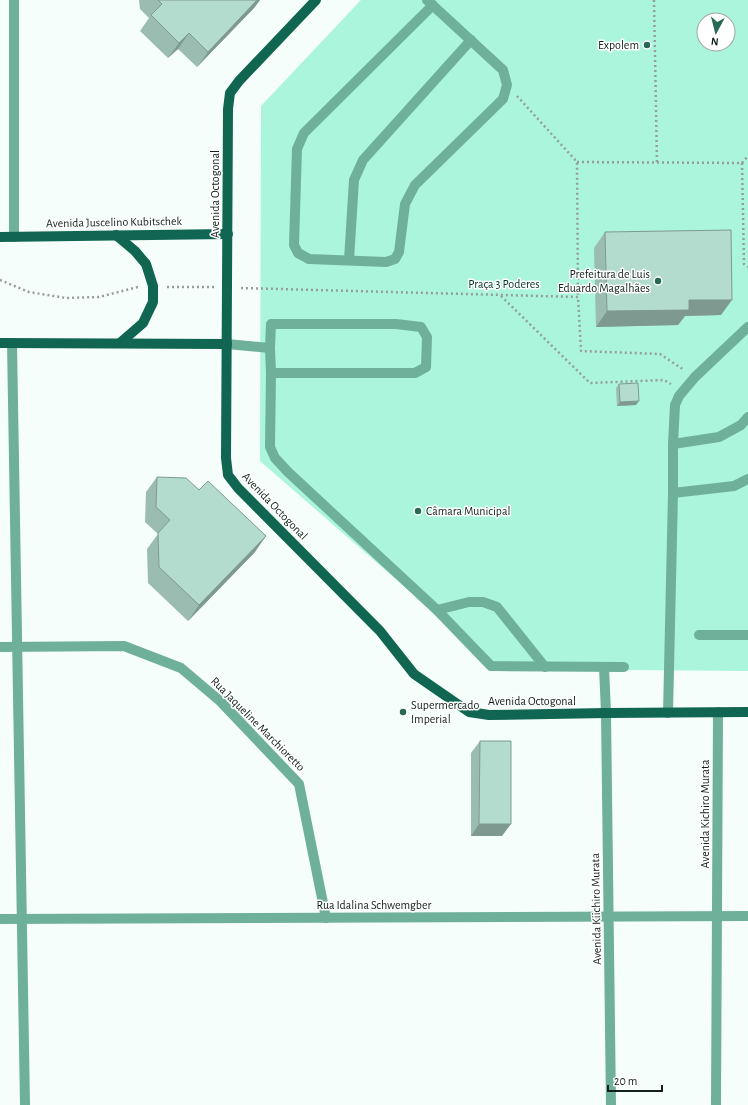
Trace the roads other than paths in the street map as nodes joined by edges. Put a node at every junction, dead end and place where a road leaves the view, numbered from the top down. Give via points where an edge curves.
1 (14, 0) edge
2 (316, 0) edge
3 (430, 3) edge
4 (471, 40) junction
5 (228, 234) junction
6 (116, 235) junction
7 (14, 236) junction
8 (0, 237) edge
9 (349, 260) junction
10 (748, 327) edge
11 (0, 343) edge
12 (12, 343) junction
13 (120, 343) junction
14 (227, 344) junction
15 (270, 348) junction
16 (271, 373) junction
17 (748, 417) edge
18 (673, 444) junction
19 (748, 479) edge
20 (673, 493) junction
21 (437, 610) junction
22 (699, 635) dead end
23 (748, 635) edge
24 (0, 647) edge
25 (17, 647) junction
26 (545, 667) junction
27 (604, 667) junction
28 (624, 667) dead end
29 (718, 712) junction
30 (748, 712) edge
31 (606, 713) junction
32 (668, 713) junction
33 (717, 916) junction
34 (748, 916) edge
35 (609, 917) junction
36 (326, 918) junction
37 (0, 919) edge
38 (22, 919) junction
39 (24, 1105) edge
40 (611, 1105) edge
41 (716, 1105) edge

1 - 7 street
2 - 5 main road, Avenida Octogonal via 230,93
3 - 4 street
3 - 9 street via 304,133 297,149 294,245 298,253 309,259
4 - 9 street via 363,160 354,180
4 - 9 street via 503,70 507,85 503,99 415,185 405,204 399,252 395,259 386,262
5 - 6 main road, Avenida Juscelino Kubitschek
5 - 14 main road, Avenida Octogonal
6 - 7 main road, Avenida Juscelino Kubitschek
6 - 13 main road via 146,264 153,286 153,302 144,322
7 - 8 main road, Avenida Juscelino Kubitschek
10 - 18 street via 695,377 679,396 675,405
11 - 12 main road
12 - 13 main road
12 - 25 street
13 - 14 main road
14 - 15 street
14 - 31 main road, Avenida Octogonal via 228,475 380,630 414,674 469,712 489,716
15 - 16 street
15 - 16 street via 271,324 396,324 421,328 427,337 426,368 415,373
16 - 21 street via 270,447 275,458
17 - 18 street via 741,425 719,437
18 - 20 street
19 - 20 street via 734,486
20 - 32 street
21 - 26 street via 491,666
21 - 26 street via 469,602 484,602 497,607
22 - 23 street
24 - 25 street, Rua Jaqueline Marchioretto
25 - 36 street, Rua Jaqueline Marchioretto via 124,646 181,668 220,701 299,784
25 - 38 street
26 - 27 street
27 - 28 street
27 - 31 street, Avenida Kiichiro Murata
29 - 30 main road, Avenida Octogonal
29 - 32 main road, Avenida Octogonal
29 - 33 street, Avenida Kichiro Murata
31 - 32 main road, Avenida Octogonal
31 - 35 street, Avenida Kiichiro Murata
33 - 34 street, Rua Idalina Schwemgber
33 - 35 street, Rua Idalina Schwemgber
33 - 41 street
35 - 36 street, Rua Idalina Schwemgber
35 - 40 street, Avenida Kiichiro Murata
36 - 38 street, Rua Idalina Schwemgber
37 - 38 street, Rua Idalina Schwemgber
38 - 39 street

